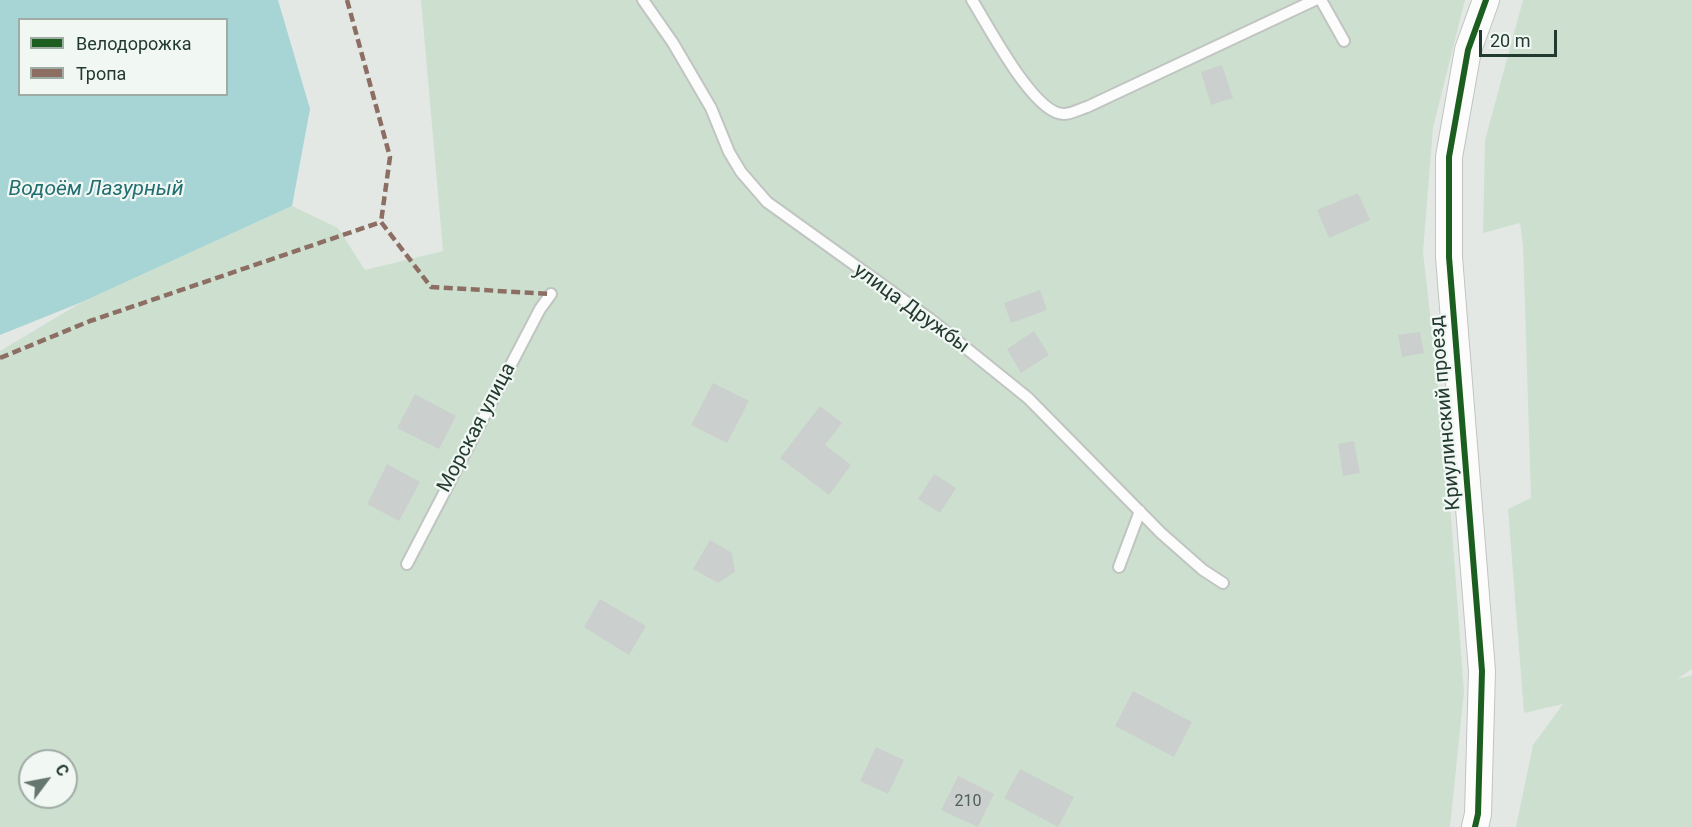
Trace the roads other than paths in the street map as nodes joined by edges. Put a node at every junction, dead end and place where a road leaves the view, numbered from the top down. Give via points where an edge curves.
1 (643, 0) edge
2 (972, 0) edge
3 (1316, 0) edge
4 (1321, 0) edge
5 (1486, 0) edge
6 (1344, 41) dead end
7 (552, 294) dead end
8 (1140, 511) junction
9 (407, 564) dead end
10 (1119, 567) dead end
11 (1223, 583) dead end
12 (1476, 827) edge

1 - 8 lane, улица Дружбы via 711,108 741,172 767,202 930,320 1028,398
2 - 3 lane via 1026,86 1043,106 1063,115
4 - 6 lane
5 - 12 street, Криулинский проезд via 1468,50 1449,157 1449,257 1482,671
7 - 9 lane, Морская улица via 534,319
8 - 10 lane
8 - 11 lane, улица Дружбы via 1203,570

